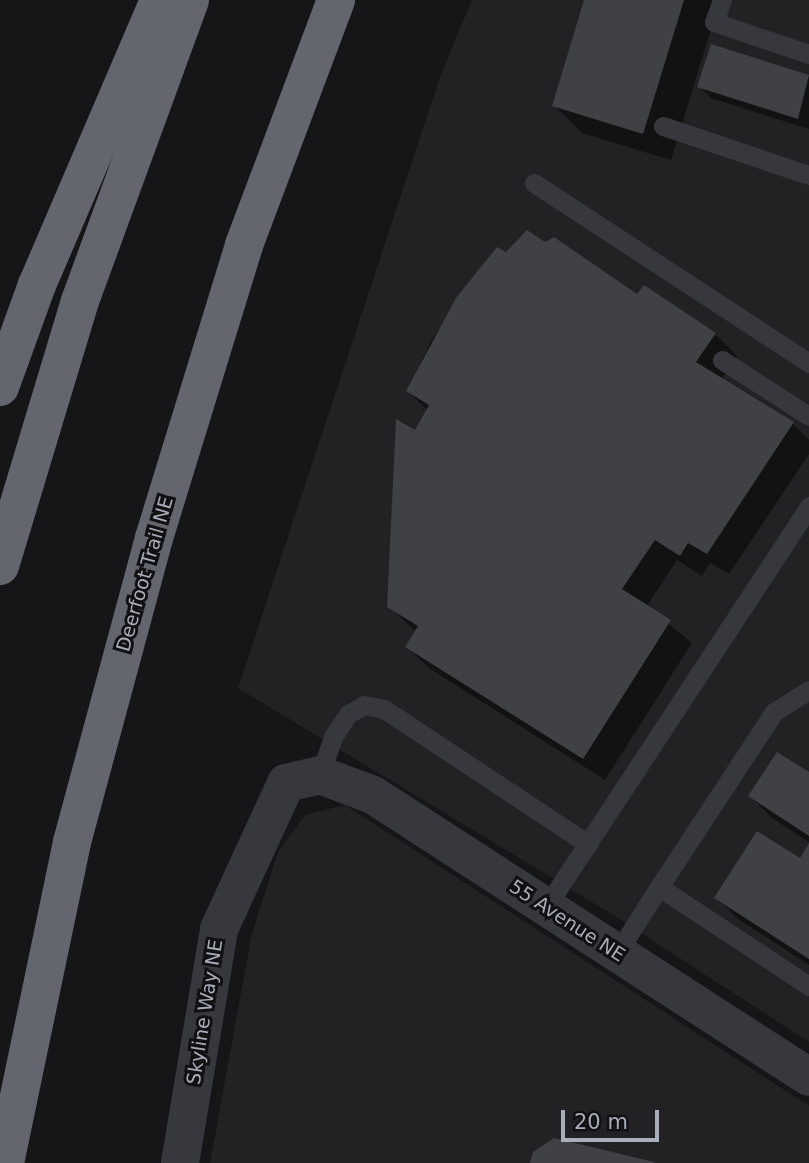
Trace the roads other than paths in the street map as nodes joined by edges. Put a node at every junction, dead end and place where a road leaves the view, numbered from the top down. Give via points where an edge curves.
1 (159, 0) edge
2 (190, 0) edge
3 (336, 0) edge
4 (722, 0) edge
5 (809, 54) edge
6 (663, 127) dead end
7 (809, 175) edge
8 (534, 183) dead end
9 (723, 360) dead end
10 (809, 363) edge
11 (0, 387) edge
12 (809, 416) edge
13 (809, 506) edge
14 (0, 566) edge
15 (809, 690) edge
16 (320, 775) junction
17 (588, 844) junction
18 (659, 887) junction
19 (546, 907) junction
20 (617, 953) junction
21 (809, 986) edge
22 (809, 1077) edge
23 (5, 1163) edge
24 (180, 1163) edge

1 - 11 highway via 37,285
2 - 14 highway via 80,301
3 - 23 highway, Deerfoot Trail NE via 244,245 154,538 72,842
4 - 5 lane via 714,22
6 - 7 lane
8 - 10 lane
9 - 12 lane
13 - 17 lane
15 - 18 lane via 774,712
16 - 17 lane via 333,737 348,714 364,705 384,709
16 - 19 street, 55 Avenue NE via 373,795
16 - 24 street, Skyline Way NE via 286,783 219,929
17 - 19 lane
18 - 20 lane
18 - 21 lane
19 - 20 street, 55 Avenue NE
20 - 22 street, 55 Avenue NE

